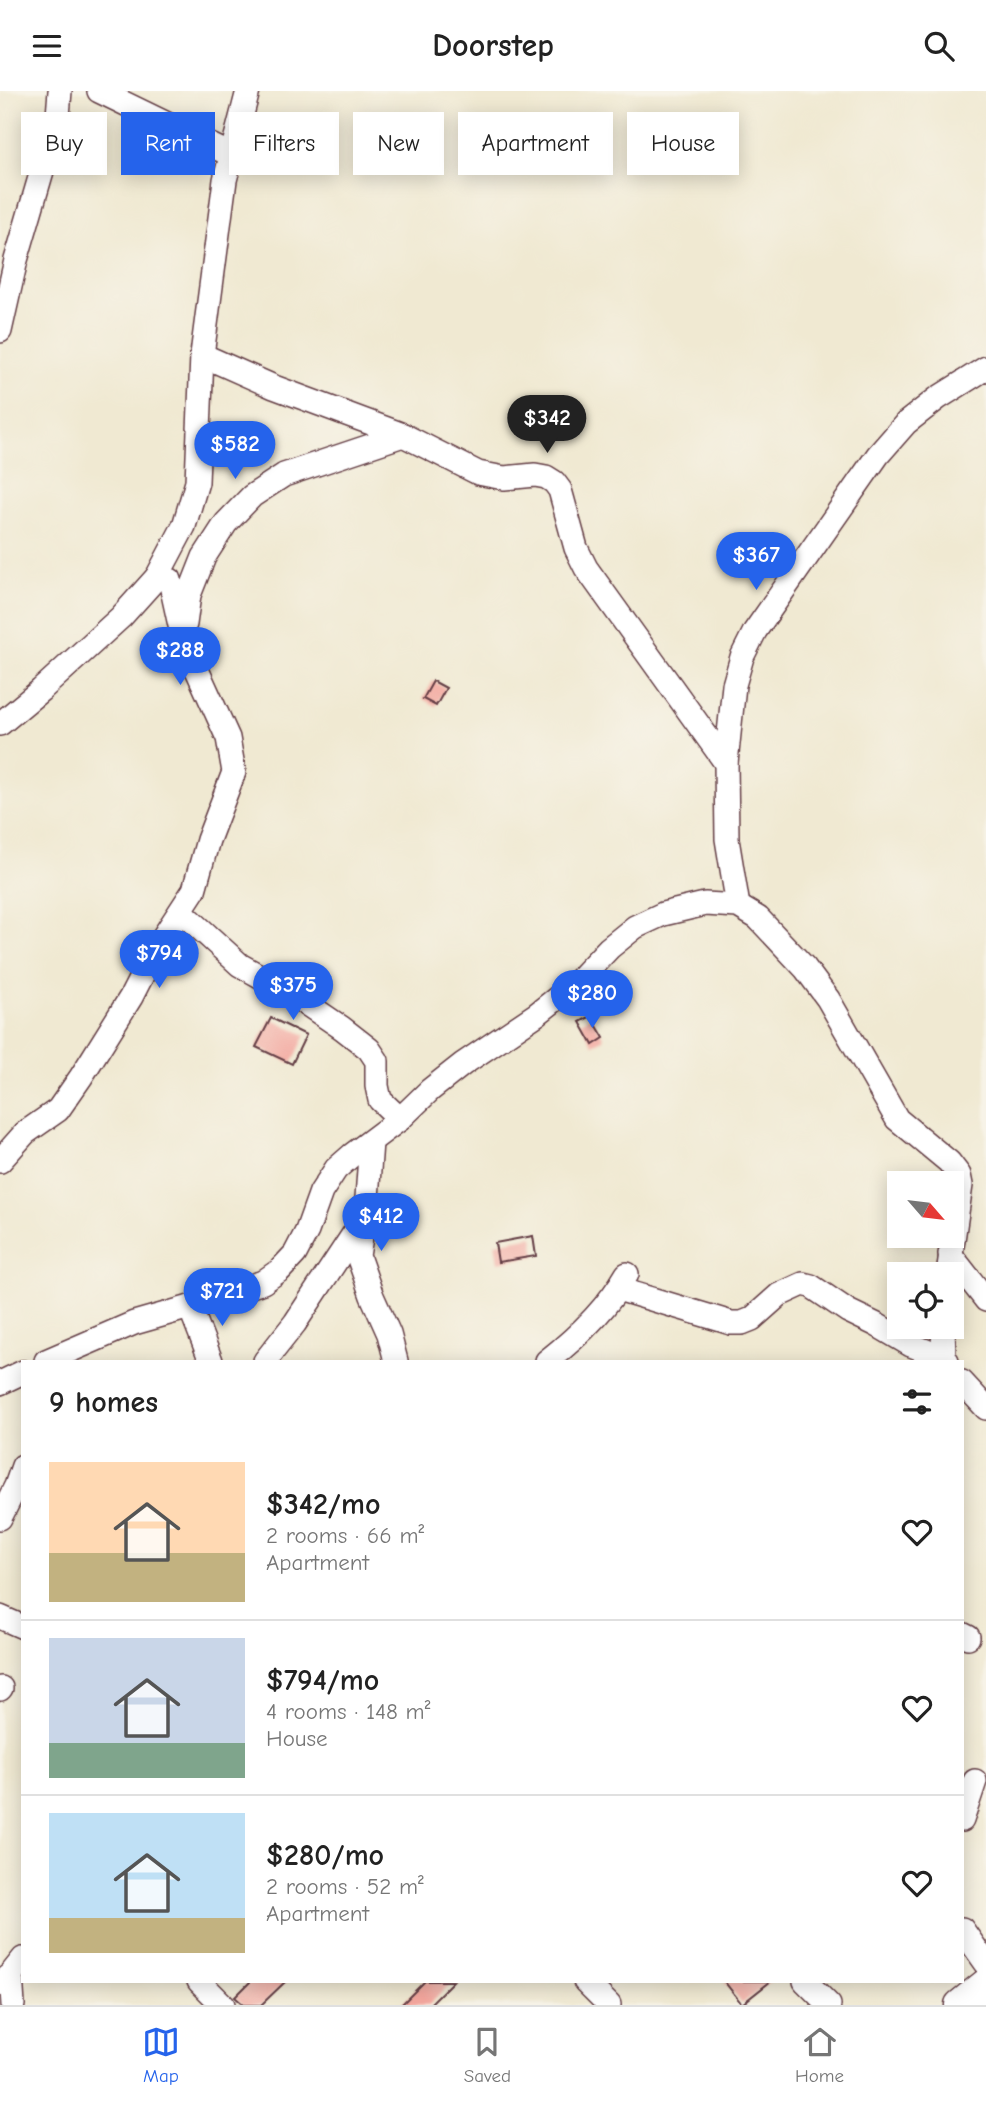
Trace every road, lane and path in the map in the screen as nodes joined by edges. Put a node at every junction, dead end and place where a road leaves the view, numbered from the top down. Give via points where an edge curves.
1 (60, 91) edge
2 (99, 91) edge
3 (248, 91) edge
4 (242, 112) edge
5 (229, 154) edge
6 (229, 163) edge
7 (0, 331) edge
8 (202, 355) junction
9 (986, 369) edge
10 (402, 435) junction
11 (157, 577) junction
12 (183, 639) junction
13 (0, 724) edge
14 (726, 762) junction
15 (738, 906) junction
16 (181, 912) junction
17 (400, 1119) junction
18 (25, 1133) junction
19 (371, 1142) junction
20 (0, 1144) edge
21 (0, 1161) edge
22 (364, 1219) junction
23 (949, 1262) edge
24 (964, 1279) edge
25 (986, 1300) edge
26 (190, 1307) junction
27 (944, 1339) edge
28 (48, 1360) edge
29 (211, 1360) edge
30 (266, 1360) edge
31 (396, 1360) edge
32 (549, 1360) edge
33 (946, 1360) edge
34 (964, 1384) edge
35 (986, 1408) edge
36 (21, 1474) edge
37 (0, 1518) edge
38 (0, 1617) edge
39 (21, 1626) edge
40 (971, 1781) edge
41 (964, 1811) edge
42 (964, 1932) edge
43 (986, 1963) edge
44 (11, 1972) edge
45 (201, 1983) edge
46 (587, 1983) edge
47 (807, 1983) edge
48 (986, 1984) edge
49 (13, 2005) edge
50 (223, 2005) edge
51 (608, 2005) edge
52 (829, 2005) edge
53 (960, 2005) edge

1 - 7 street via 58,117
2 - 5 street
3 - 4 street
6 - 8 street
8 - 10 street
8 - 11 street via 197,482 184,526
9 - 14 street via 906,423 878,455 755,631 734,685
10 - 12 street via 285,475 252,496 226,523 204,557 189,595
10 - 14 street via 478,473 504,478 535,475 554,482 586,568
11 - 12 street via 170,580
11 - 13 street via 121,617
12 - 16 street via 228,738 234,772 194,890
14 - 15 street via 727,839
15 - 17 street via 705,904 663,914 635,927 575,983 463,1064
15 - 23 street via 758,918 805,968 828,999 897,1119 959,1175
16 - 17 street via 240,965 292,994 369,1049 377,1061 380,1100
16 - 18 street via 58,1110
17 - 19 street
18 - 20 street
18 - 21 street
19 - 22 street
19 - 26 street via 336,1169 321,1192 295,1254 280,1269 263,1282
22 - 30 street
22 - 31 street via 358,1257 390,1334
24 - 25 street
26 - 28 street via 134,1323
26 - 29 street
27 - 33 street
32 - 33 street via 578,1338 623,1281 731,1323 752,1319 779,1295 803,1284
34 - 35 street
36 - 37 street
38 - 39 street
40 - 41 street
42 - 43 street
44 - 49 street
45 - 50 street
46 - 51 street
47 - 52 street
48 - 53 main road

